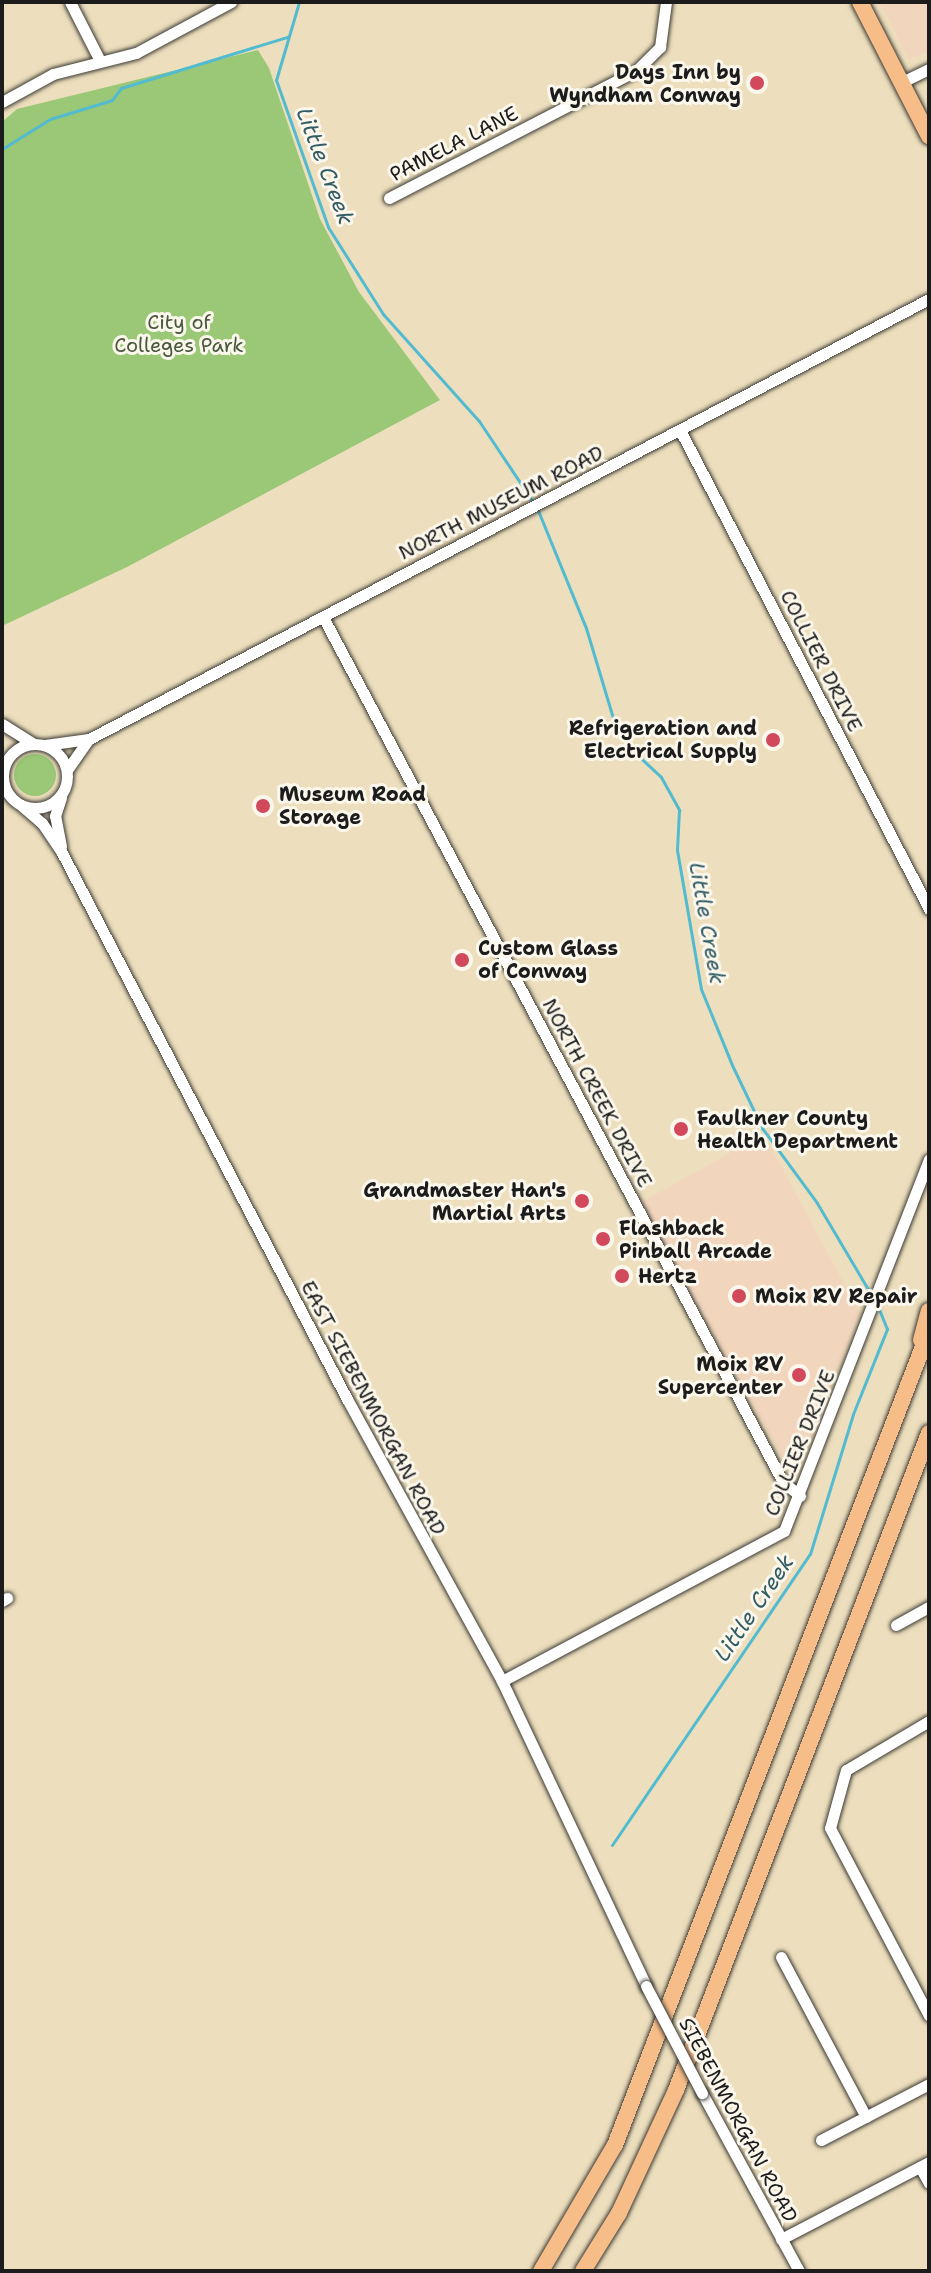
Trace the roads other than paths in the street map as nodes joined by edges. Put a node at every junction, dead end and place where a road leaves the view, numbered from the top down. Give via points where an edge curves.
1 (70, 2) edge
2 (231, 2) edge
3 (666, 2) edge
4 (860, 2) edge
5 (100, 61) junction
6 (929, 69) edge
7 (902, 82) junction
8 (2, 102) edge
9 (929, 136) edge
10 (389, 198) dead end
11 (929, 299) edge
12 (680, 430) junction
13 (323, 617) junction
14 (2, 724) edge
15 (89, 739) junction
16 (38, 744) junction
17 (4, 762) edge
18 (67, 770) junction
19 (63, 792) junction
20 (12, 801) edge
21 (61, 851) junction
22 (929, 909) edge
23 (929, 1159) edge
24 (929, 1311) edge
25 (929, 1331) edge
26 (914, 1370) junction
27 (929, 1433) edge
28 (800, 1496) junction
29 (929, 1607) edge
30 (896, 1625) dead end
31 (502, 1681) junction
32 (929, 1721) edge
33 (781, 1957) dead end
34 (646, 1986) joint
35 (929, 2016) edge
36 (929, 2084) edge
37 (866, 2117) junction
38 (821, 2140) dead end
39 (925, 2165) edge
40 (929, 2183) edge
41 (781, 2239) junction
42 (541, 2271) edge
43 (583, 2271) edge
44 (799, 2271) edge

1 - 5 street
2 - 5 street via 136,53
3 - 10 street, PAMELA LANE via 660,47 637,70
4 - 7 highway
5 - 8 street via 42,78
6 - 7 street
7 - 9 highway
11 - 12 street, NORTH MUSEUM ROAD
12 - 13 street, NORTH MUSEUM ROAD
12 - 22 street, COLLIER DRIVE
13 - 15 street, NORTH MUSEUM ROAD
13 - 28 street, NORTH CREEK DRIVE via 783,1482
14 - 16 street
15 - 16 street, NORTH MUSEUM ROAD
15 - 18 street, NORTH MUSEUM ROAD
16 - 17 street via 15,750
16 - 18 street via 59,754
17 - 20 street via 3,785
18 - 19 street
19 - 20 street via 50,805
19 - 21 street, EAST SIEBENMORGAN ROAD via 55,816
20 - 21 street, EAST SIEBENMORGAN ROAD via 42,823
21 - 31 street, EAST SIEBENMORGAN ROAD via 347,1399
23 - 28 street, COLLIER DRIVE
24 - 26 highway
25 - 26 highway
26 - 42 highway via 615,2145
27 - 43 highway via 676,2090 619,2213
28 - 31 street, COLLIER DRIVE via 790,1523 773,1538
29 - 30 street
31 - 34 street, EAST SIEBENMORGAN ROAD
32 - 35 street via 846,1770 830,1828
33 - 37 street
34 - 41 street, SIEBENMORGAN ROAD, bridge
36 - 37 street
37 - 38 street
39 - 40 street
39 - 41 street
41 - 44 street, SIEBENMORGAN ROAD

